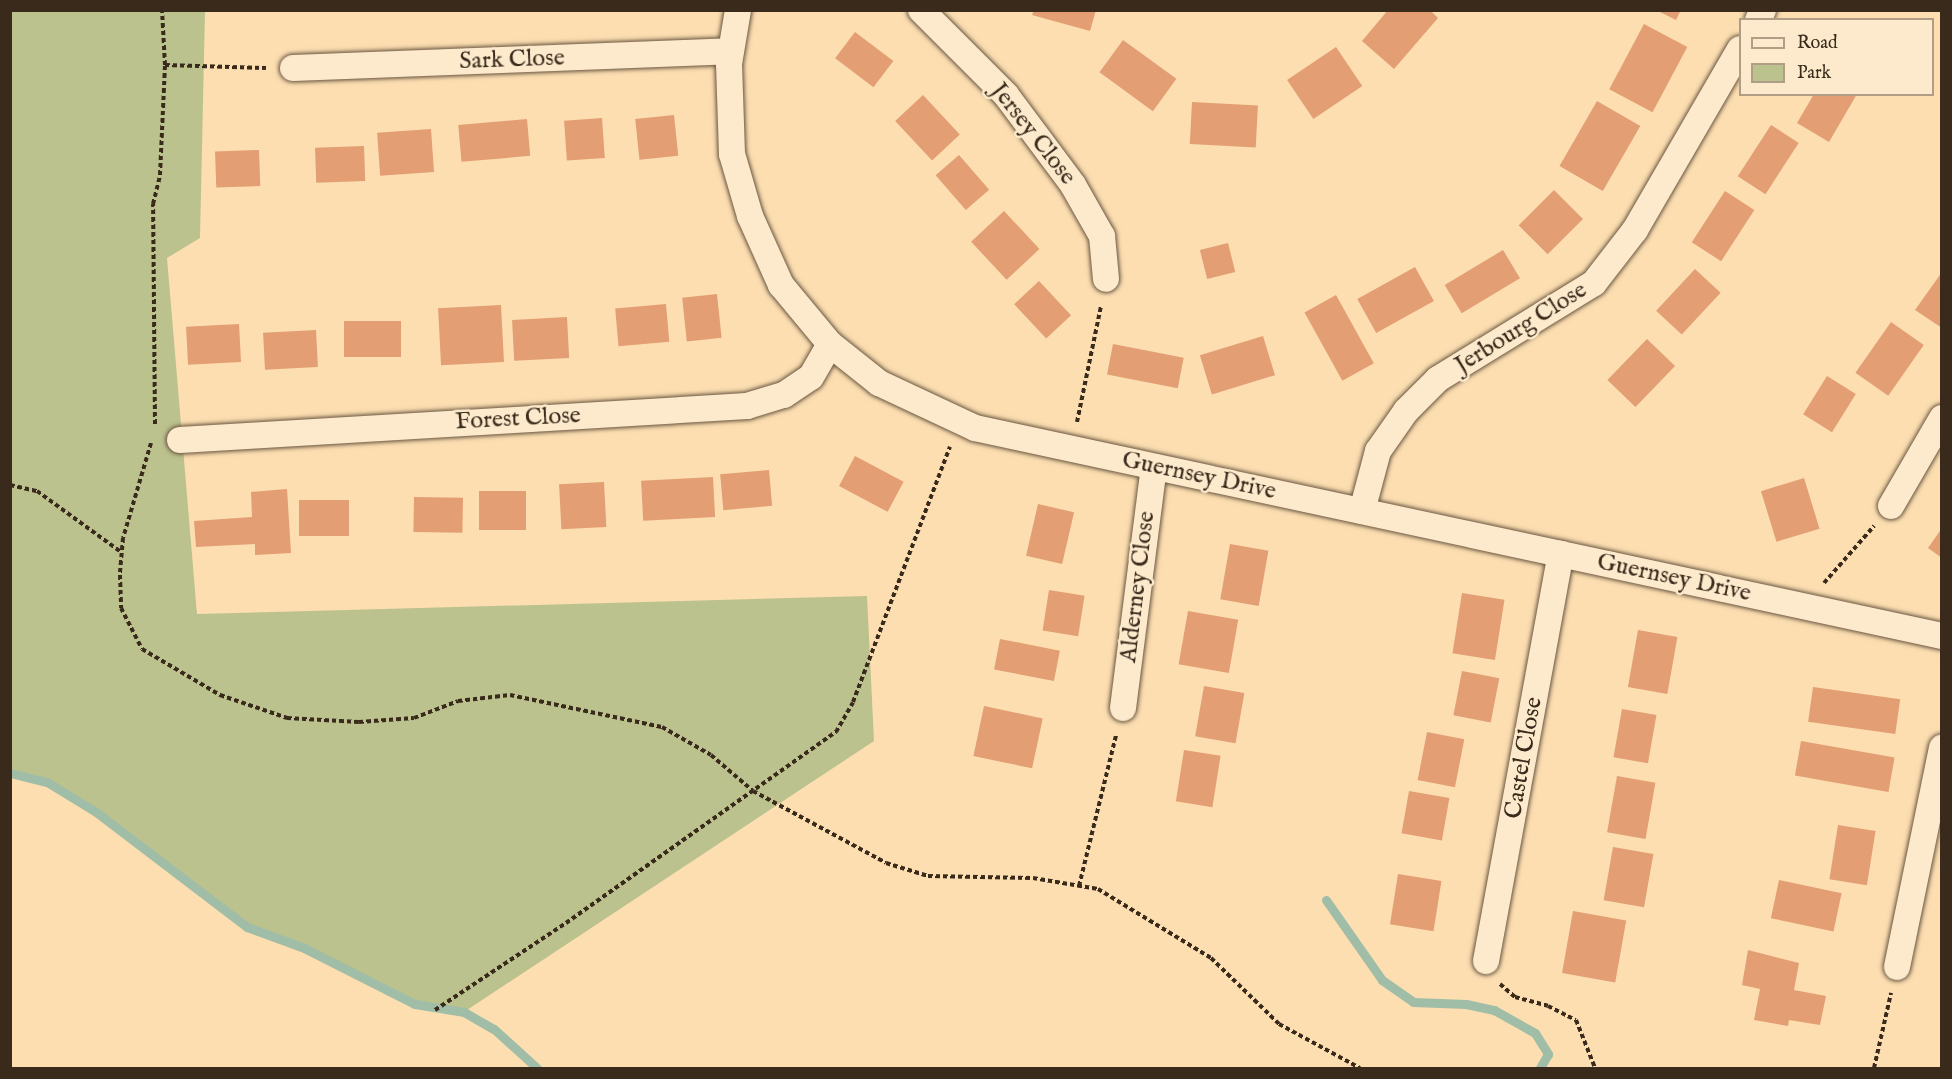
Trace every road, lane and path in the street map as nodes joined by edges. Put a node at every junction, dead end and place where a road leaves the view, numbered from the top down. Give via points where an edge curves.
1 (162, 10) edge
2 (738, 10) edge
3 (921, 10) edge
4 (730, 51) junction
5 (1739, 51) edge
6 (165, 65) junction
7 (293, 68) joint
8 (1106, 279) joint
9 (830, 344) junction
10 (1941, 418) edge
11 (960, 422) junction
12 (180, 440) dead end
13 (1072, 449) junction
14 (1154, 467) junction
15 (10, 485) edge
16 (1891, 506) joint
17 (1362, 511) junction
18 (122, 553) junction
19 (1561, 554) junction
20 (1804, 606) junction
21 (1941, 636) edge
22 (1122, 708) joint
23 (1941, 748) edge
24 (753, 791) junction
25 (1079, 886) junction
26 (1486, 961) joint
27 (1898, 967) joint
28 (435, 1010) dead end
29 (1360, 1068) edge
30 (1595, 1068) edge
31 (1874, 1068) edge

1 - 6 path
2 - 4 street, Guernsey Drive
3 - 8 street, Jersey Close via 1006,95 1073,185 1102,236
4 - 7 street, Sark Close
4 - 9 street, Guernsey Drive via 732,154 750,216 781,285
5 - 17 street, Jerbourg Close via 1635,230 1594,283 1438,379 1406,411 1378,451
6 - 7 path
6 - 18 path via 160,175 153,204 155,425
8 - 13 path
9 - 11 street, Guernsey Drive via 879,383
9 - 12 street, Forest Close via 811,377 784,395 747,405
10 - 16 street
11 - 13 street, Guernsey Drive
11 - 24 path via 854,702 836,732
13 - 14 street, Guernsey Drive
14 - 17 street, Guernsey Drive
14 - 22 street, Alderney Close
15 - 18 path via 37,491
16 - 20 path
17 - 19 street, Guernsey Drive
18 - 24 path via 121,608 142,649 220,695 287,718 359,722 414,718 458,701 510,695 662,727 711,755
19 - 20 street, Guernsey Drive
19 - 26 street, Castel Close
20 - 21 street, Guernsey Drive
22 - 25 path
23 - 27 street
24 - 25 path via 886,863 928,876 1034,878
24 - 28 path
25 - 29 path via 1098,889 1211,958 1279,1024
26 - 30 path via 1498,982 1515,997 1548,1006 1576,1020
27 - 31 path

